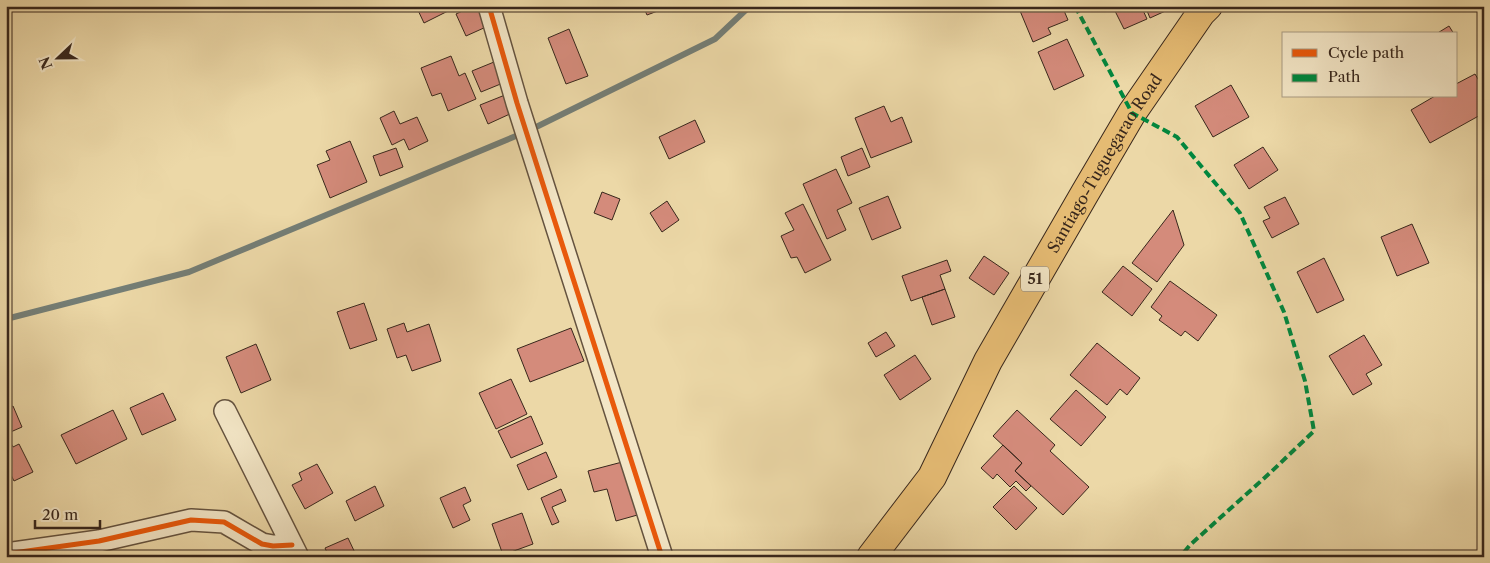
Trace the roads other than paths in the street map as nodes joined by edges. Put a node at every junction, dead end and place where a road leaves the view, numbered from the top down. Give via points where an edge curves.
1 (489, 6) edge
2 (1208, 6) edge
3 (224, 412) dead end
4 (295, 551) edge
5 (6, 554) edge
6 (662, 557) edge
7 (871, 557) edge

1 - 6 street
2 - 7 highway, Santiago-Tuguegarao Road / 51 via 1164,64 1094,177 988,361 932,477
3 - 4 street
4 - 5 street via 262,544 224,522 191,520 99,541

